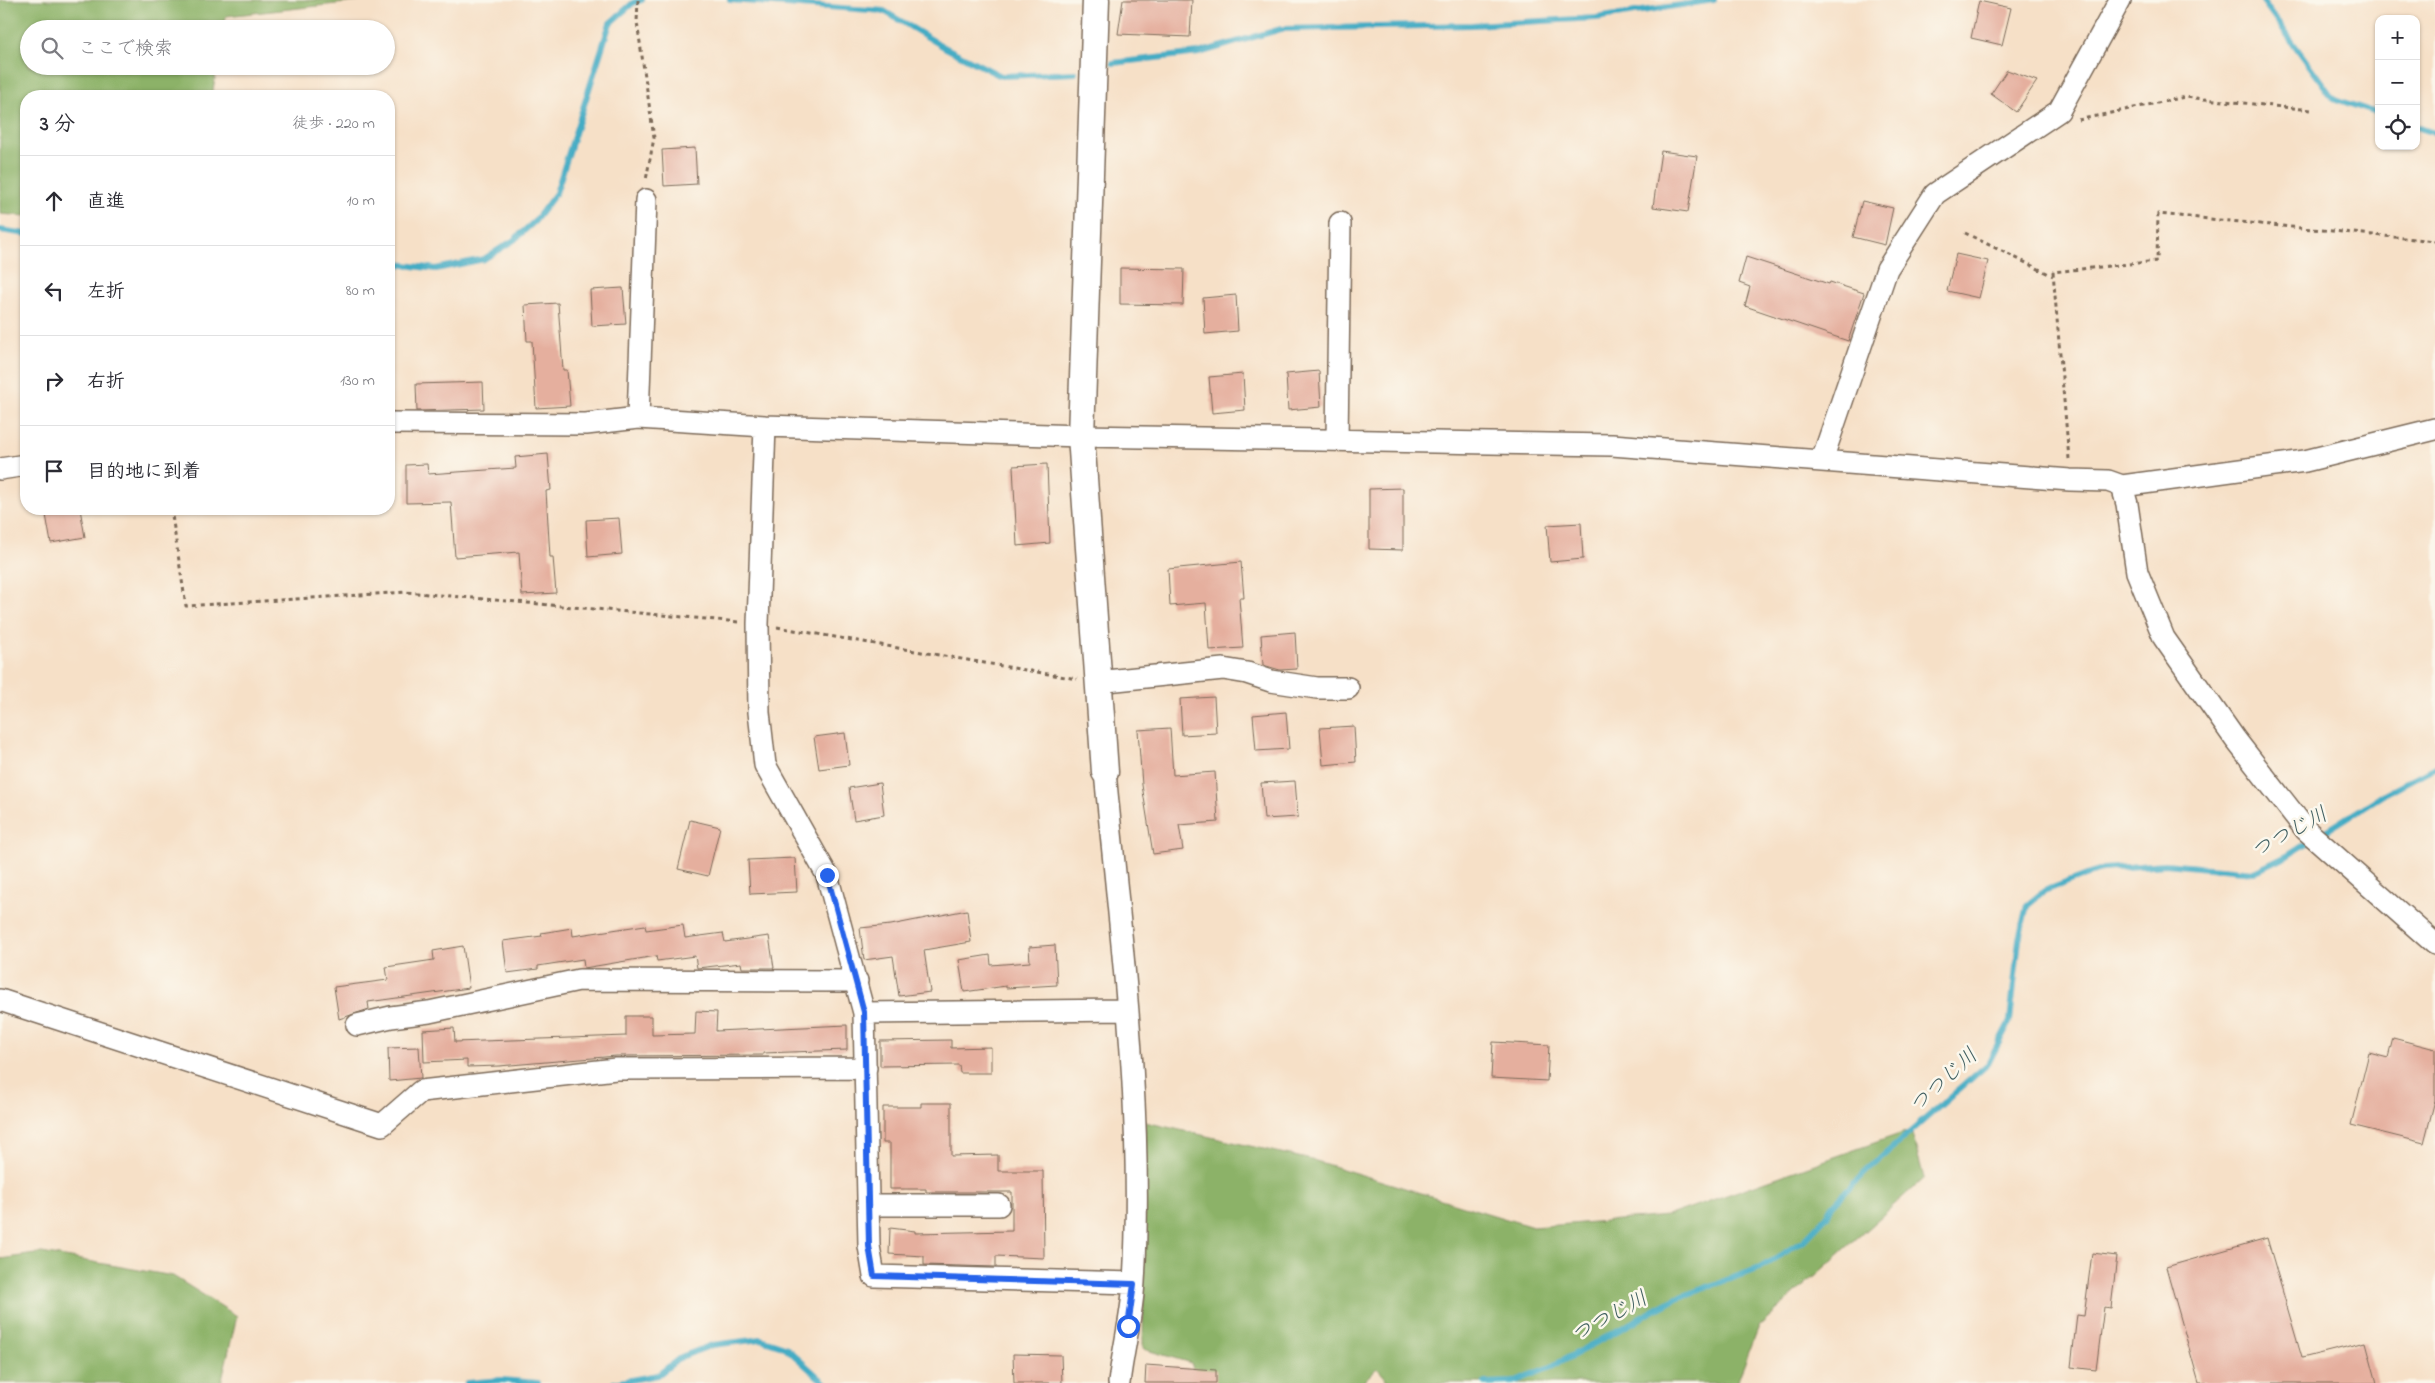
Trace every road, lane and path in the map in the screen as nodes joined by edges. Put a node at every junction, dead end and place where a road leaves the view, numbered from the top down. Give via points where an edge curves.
1 (638, 0) edge
2 (1096, 0) edge
3 (2120, 0) edge
4 (2312, 110) dead end
5 (2059, 111) junction
6 (646, 200) joint
7 (1340, 222) dead end
8 (1965, 233) dead end
9 (2435, 241) edge
10 (2053, 276) junction
11 (638, 418) junction
12 (395, 423) edge
13 (765, 426) junction
14 (2435, 429) edge
15 (1082, 436) junction
16 (1337, 440) junction
17 (1822, 460) junction
18 (20, 465) edge
19 (0, 469) edge
20 (2070, 480) junction
21 (2122, 486) junction
22 (173, 515) edge
23 (758, 624) junction
24 (1097, 682) junction
25 (1348, 688) dead end
26 (1105, 772) joint
27 (2435, 944) edge
28 (857, 981) junction
29 (0, 1000) edge
30 (1127, 1010) junction
31 (864, 1012) junction
32 (356, 1025) dead end
33 (866, 1068) junction
34 (870, 1205) junction
35 (999, 1205) dead end
36 (1134, 1284) junction
37 (1119, 1383) edge

1 - 6 path via 637,22 654,138 645,183
2 - 15 street
3 - 5 street
4 - 5 path via 2185,97 2075,121
5 - 17 street via 1935,194 1887,269
6 - 11 street
7 - 16 street
8 - 10 path
9 - 10 path via 2158,214 2157,262 2053,272
10 - 20 path
11 - 12 street via 586,424
11 - 13 street
13 - 15 street
13 - 23 street
14 - 21 street via 2305,461
15 - 16 street
15 - 24 street
16 - 17 street via 1612,445
17 - 20 street
18 - 19 street
20 - 21 street via 2108,480
21 - 27 street via 2137,572 2164,638 2306,830
22 - 23 path via 186,606 406,592
23 - 24 path
23 - 28 street via 759,712 765,764 827,875
24 - 25 street via 1223,669 1271,681 1318,688
24 - 26 street
26 - 30 street
28 - 31 street
28 - 32 street via 579,980
29 - 33 street via 382,1126 421,1090 616,1069
30 - 31 street
30 - 36 street via 1137,1154
31 - 33 street
33 - 34 street
34 - 35 street
34 - 36 street via 869,1246 874,1276
36 - 37 street

